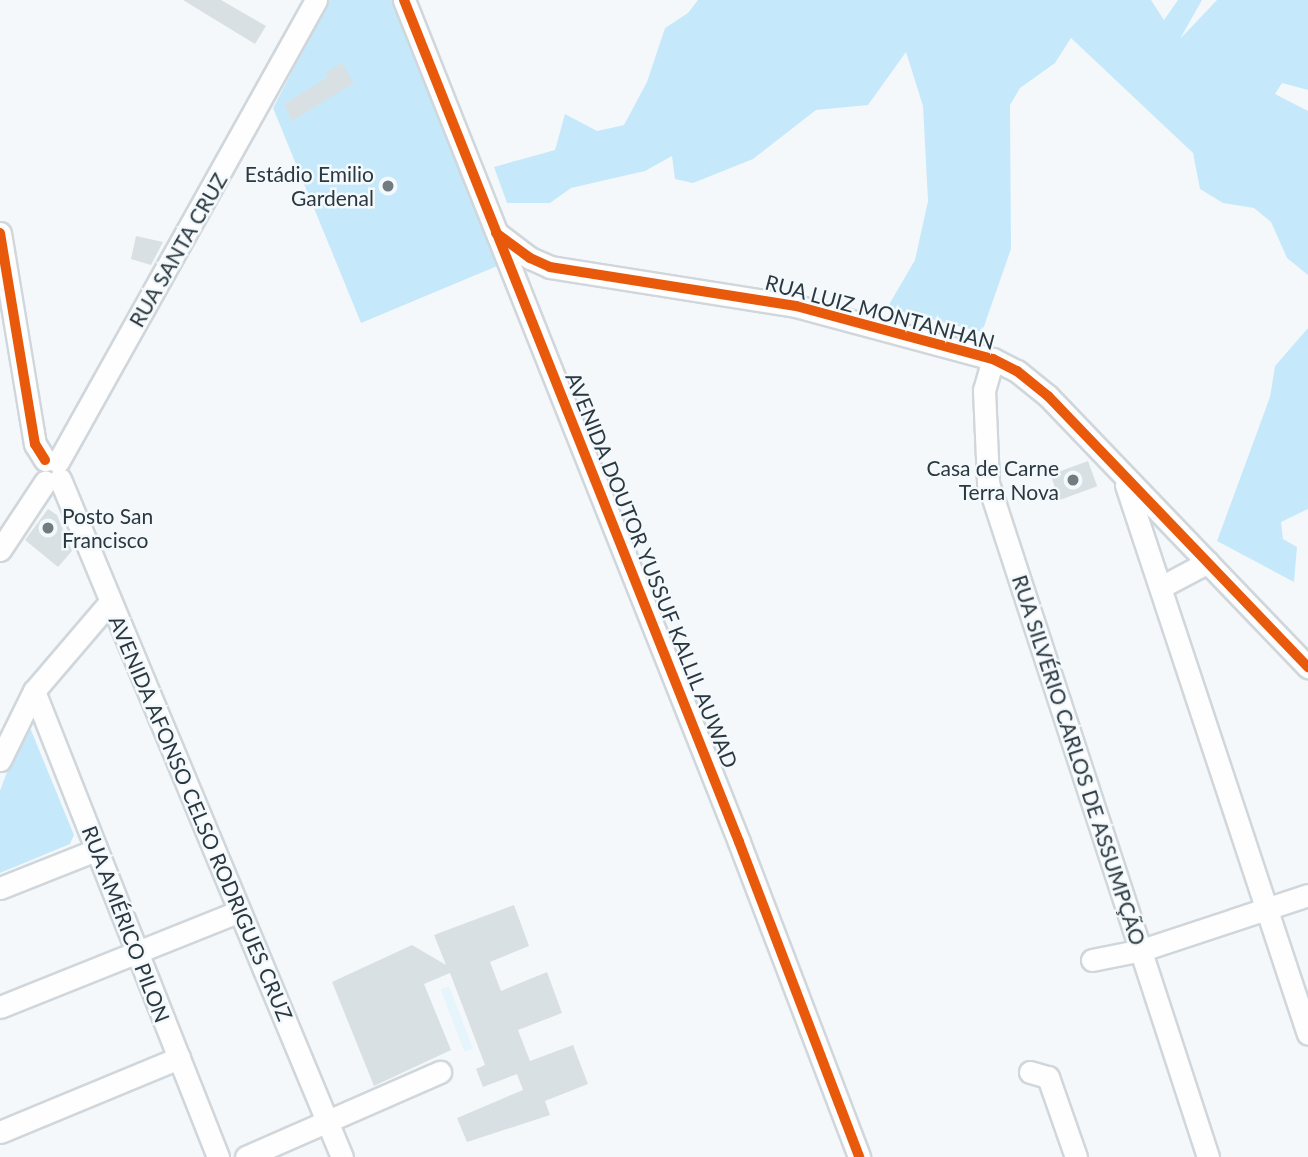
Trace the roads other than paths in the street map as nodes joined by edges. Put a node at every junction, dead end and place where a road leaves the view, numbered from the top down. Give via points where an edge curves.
1 (316, 0) edge
2 (404, 0) edge
3 (0, 233) edge
4 (496, 233) junction
5 (7, 314) edge
6 (993, 359) junction
7 (52, 471) junction
8 (1124, 480) junction
9 (0, 550) edge
10 (1208, 562) junction
11 (1161, 587) junction
12 (111, 601) junction
13 (1308, 667) edge
14 (34, 691) junction
15 (0, 760) edge
16 (96, 850) junction
17 (0, 888) edge
18 (1308, 895) edge
19 (1266, 910) junction
20 (240, 911) junction
21 (1142, 950) junction
22 (137, 953) junction
23 (1092, 960) dead end
24 (0, 1007) edge
25 (1308, 1034) edge
26 (178, 1058) junction
27 (440, 1072) dead end
28 (1030, 1072) dead end
29 (327, 1120) junction
30 (0, 1132) edge
31 (218, 1157) edge
32 (246, 1157) edge
33 (342, 1157) edge
34 (859, 1157) edge
35 (1076, 1157) edge
36 (1208, 1157) edge

1 - 7 street, RUA SANTA CRUZ
2 - 4 street, AVENIDA DOUTOR YUSSUF KALLIL AUWAD
3 - 5 street, AVENIDA AFONSO CELSO RODRIGUES CRUZ
4 - 6 street, RUA LUIZ MONTANHAN via 550,267 771,301
4 - 34 street, AVENIDA DOUTOR YUSSUF KALLIL AUWAD via 734,829
5 - 7 street, AVENIDA AFONSO CELSO RODRIGUES CRUZ via 35,443
6 - 8 street, RUA LUIZ MONTANHAN via 1048,396
6 - 21 street, RUA SILVÉRIO CARLOS DE ASSUMPÇÃO via 984,390 988,483
7 - 9 street, RUA SANTA CRUZ
7 - 12 street, AVENIDA AFONSO CELSO RODRIGUES CRUZ
8 - 10 street, RUA LUIZ MONTANHAN
8 - 11 street
10 - 11 street
10 - 13 street, RUA LUIZ MONTANHAN
11 - 19 street
12 - 14 street
12 - 20 street, AVENIDA AFONSO CELSO RODRIGUES CRUZ
14 - 15 street
14 - 16 street, RUA AMÉRICO PILON
16 - 17 street
16 - 22 street, RUA AMÉRICO PILON
18 - 19 street
19 - 21 street
19 - 25 street
20 - 22 street
20 - 29 street, AVENIDA AFONSO CELSO RODRIGUES CRUZ
21 - 23 street
21 - 36 street, RUA SILVÉRIO CARLOS DE ASSUMPÇÃO
22 - 24 street
22 - 26 street, RUA AMÉRICO PILON
26 - 30 street
26 - 31 street, RUA AMÉRICO PILON
27 - 29 street
28 - 35 street via 1048,1077
29 - 32 street
29 - 33 street, AVENIDA AFONSO CELSO RODRIGUES CRUZ

